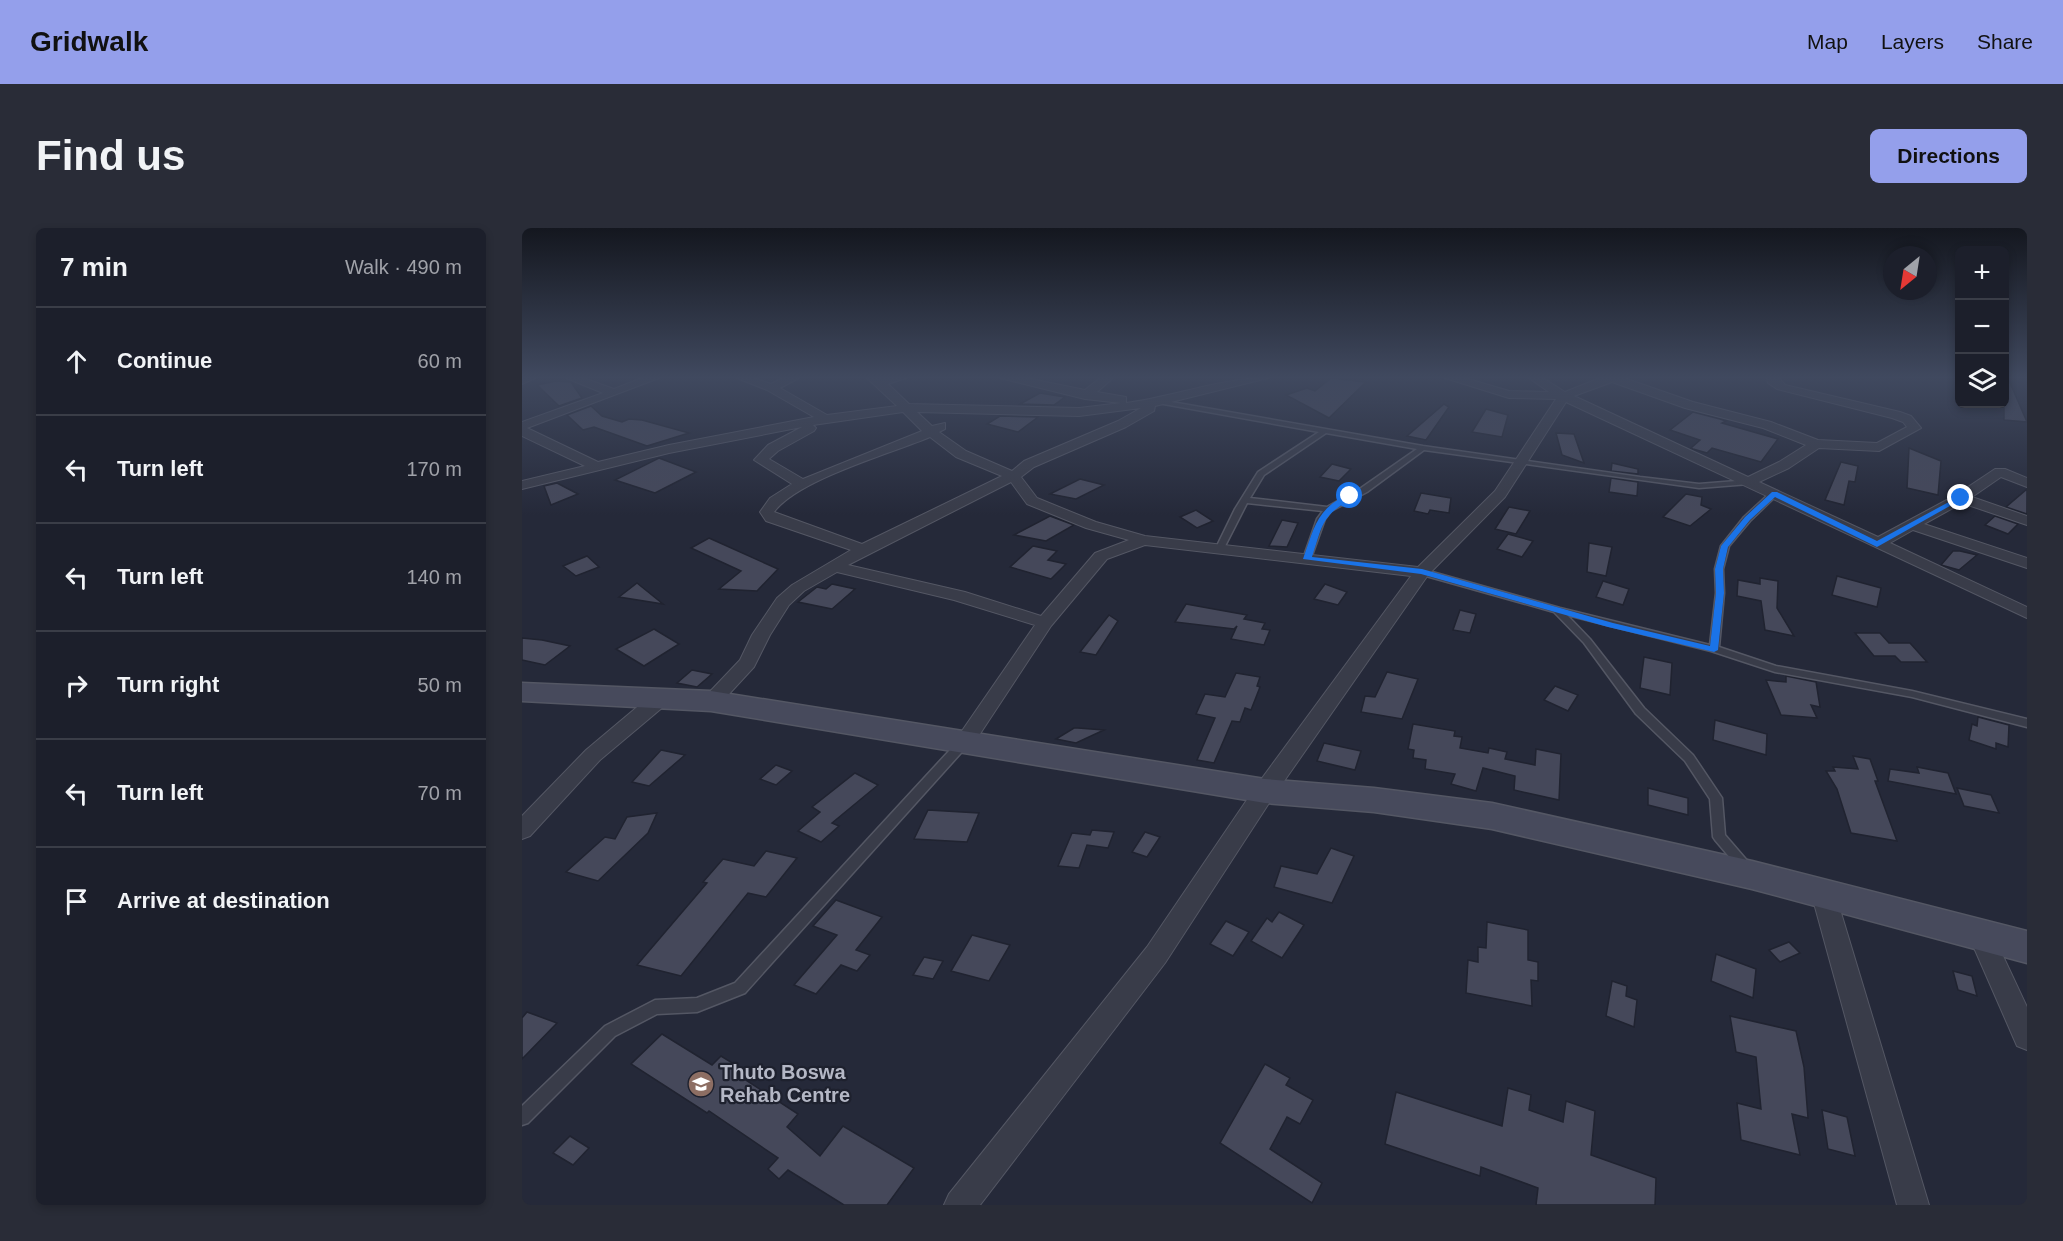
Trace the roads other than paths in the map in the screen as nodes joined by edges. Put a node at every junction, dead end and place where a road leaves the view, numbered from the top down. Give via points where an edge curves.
1 (802, 424) edge
2 (817, 424) edge
3 (923, 424) edge
4 (945, 424) edge
5 (1123, 424) edge
6 (1277, 424) edge
7 (1547, 424) edge
8 (1623, 424) edge
9 (1762, 424) edge
10 (1911, 424) edge
11 (522, 431) edge
12 (932, 432) junction
13 (1323, 432) junction
14 (1816, 444) junction
15 (1423, 448) junction
16 (1523, 462) junction
17 (594, 466) junction
18 (1013, 476) junction
19 (1749, 482) junction
20 (2027, 483) edge
21 (522, 485) edge
22 (803, 485) junction
23 (1774, 494) junction
24 (1961, 498) junction
25 (1244, 500) junction
26 (1328, 509) junction
27 (2027, 521) edge
28 (1091, 525) junction
29 (1910, 525) junction
30 (1144, 540) junction
31 (1877, 544) junction
32 (862, 549) junction
33 (1220, 550) junction
34 (1101, 556) junction
35 (1307, 559) junction
36 (2027, 563) edge
37 (833, 567) junction
38 (1422, 572) junction
39 (1557, 610) junction
40 (2027, 613) edge
41 (1045, 623) junction
42 (1714, 650) junction
43 (522, 692) edge
44 (662, 697) junction
45 (711, 701) junction
46 (2027, 723) edge
47 (965, 741) junction
48 (1265, 791) junction
49 (522, 830) edge
50 (1752, 875) junction
51 (1824, 896) junction
52 (1980, 934) junction
53 (2027, 947) edge
54 (2027, 1037) edge
55 (522, 1117) edge
56 (960, 1205) edge
57 (1912, 1205) edge

1 - 17 street
2 - 22 street via 761,460
3 - 12 street
4 - 12 street
5 - 18 street via 1029,464
6 - 13 lane
7 - 16 street
8 - 19 street
9 - 14 street
10 - 14 street via 1915,428 1879,447
11 - 17 street
12 - 18 street via 961,454
12 - 22 street
13 - 15 lane
13 - 25 lane via 1261,474
14 - 19 street
15 - 16 lane
15 - 26 lane via 1364,490
16 - 19 lane via 1700,486
16 - 38 street via 1500,494
17 - 21 street
18 - 28 street via 1032,501
18 - 32 street
19 - 23 street
20 - 24 street via 2000,472
22 - 32 street via 769,506 767,513 771,518
23 - 31 street
23 - 42 lane via 1725,546 1719,569
24 - 27 street
24 - 29 street
25 - 26 lane
25 - 33 lane
26 - 35 lane
28 - 30 street
28 - 34 street
29 - 31 street
29 - 36 street
30 - 33 street
30 - 34 street
31 - 40 street
32 - 37 street
33 - 35 street
34 - 41 street
35 - 38 street
37 - 41 street via 959,596
37 - 45 street via 783,602 760,635 748,663
38 - 39 lane
38 - 48 street
39 - 42 lane
39 - 50 lane via 1587,641 1640,711 1689,758 1716,798 1719,837
41 - 47 street
42 - 46 lane via 1775,669 1912,694
43 - 44 street
44 - 45 street
44 - 49 street via 593,755
45 - 47 street
47 - 48 street
47 - 55 lane via 740,988 697,1005 655,1007 610,1031
48 - 50 street via 1492,816
48 - 56 street via 1156,955
50 - 51 street
51 - 52 street
51 - 57 street
52 - 53 street
52 - 54 street

